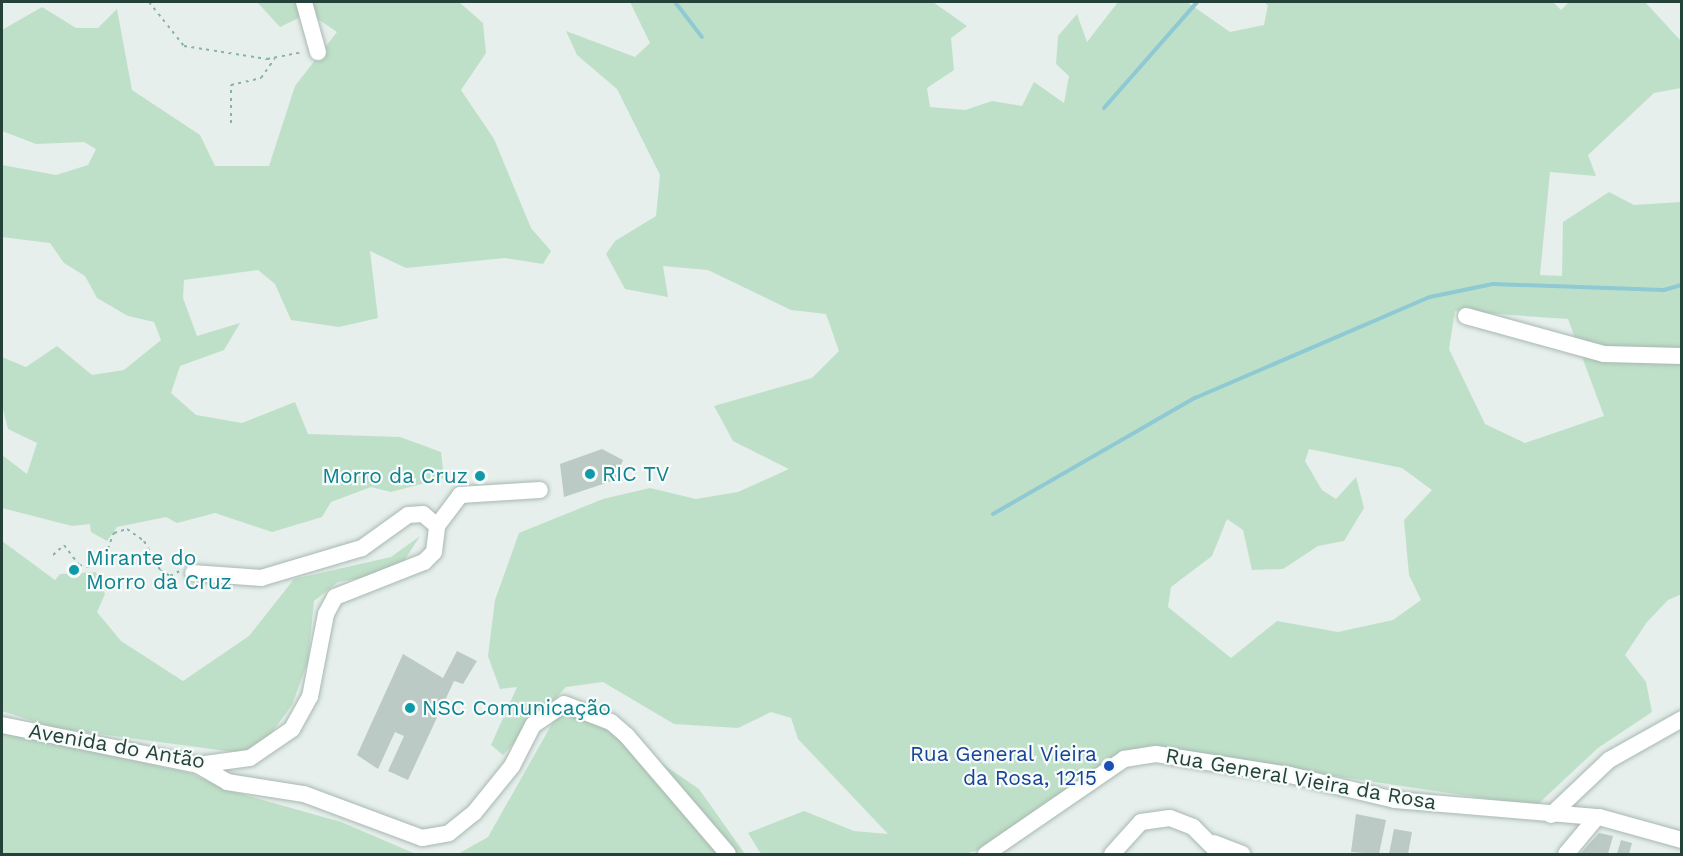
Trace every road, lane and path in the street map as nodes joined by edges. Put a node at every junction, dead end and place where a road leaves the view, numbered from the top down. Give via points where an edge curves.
1 (149, 2) edge
2 (304, 2) edge
3 (318, 52) joint
4 (274, 58) junction
5 (231, 123) dead end
6 (1466, 316) dead end
7 (1682, 356) edge
8 (540, 490) dead end
9 (437, 526) junction
10 (52, 555) dead end
11 (193, 573) joint
12 (1682, 719) edge
13 (2, 725) edge
14 (198, 765) junction
15 (1551, 815) junction
16 (1597, 817) junction
17 (1682, 840) edge
18 (1217, 849) edge
19 (728, 855) edge
20 (986, 855) edge
21 (1112, 855) edge
22 (1242, 855) edge
23 (1566, 855) edge

1 - 4 path via 183,45
2 - 3 street
3 - 4 path
4 - 5 path via 261,78 231,85
6 - 7 street via 1604,354
8 - 9 street via 460,495
9 - 11 street via 423,514 408,515 362,548 261,578
9 - 14 street, Avenida do Antão via 434,552 424,562 336,597 326,614 310,697 292,729 250,758
10 - 11 path via 64,545 79,565 88,567 105,556 114,533 128,529 144,541 160,570 170,576 185,568
12 - 15 street via 1609,760
13 - 14 street, Avenida do Antão
14 - 19 street via 227,782 304,794 422,838 449,833 474,813 512,766 533,725 564,704 611,722 627,736
15 - 16 street, Rua General Vieira da Rosa
15 - 20 street, Rua General Vieira da Rosa via 1395,800 1290,775 1156,754 1124,759
16 - 17 street, Rua General Vieira da Rosa
16 - 23 street
18 - 21 street via 1170,818 1141,822
18 - 22 street

